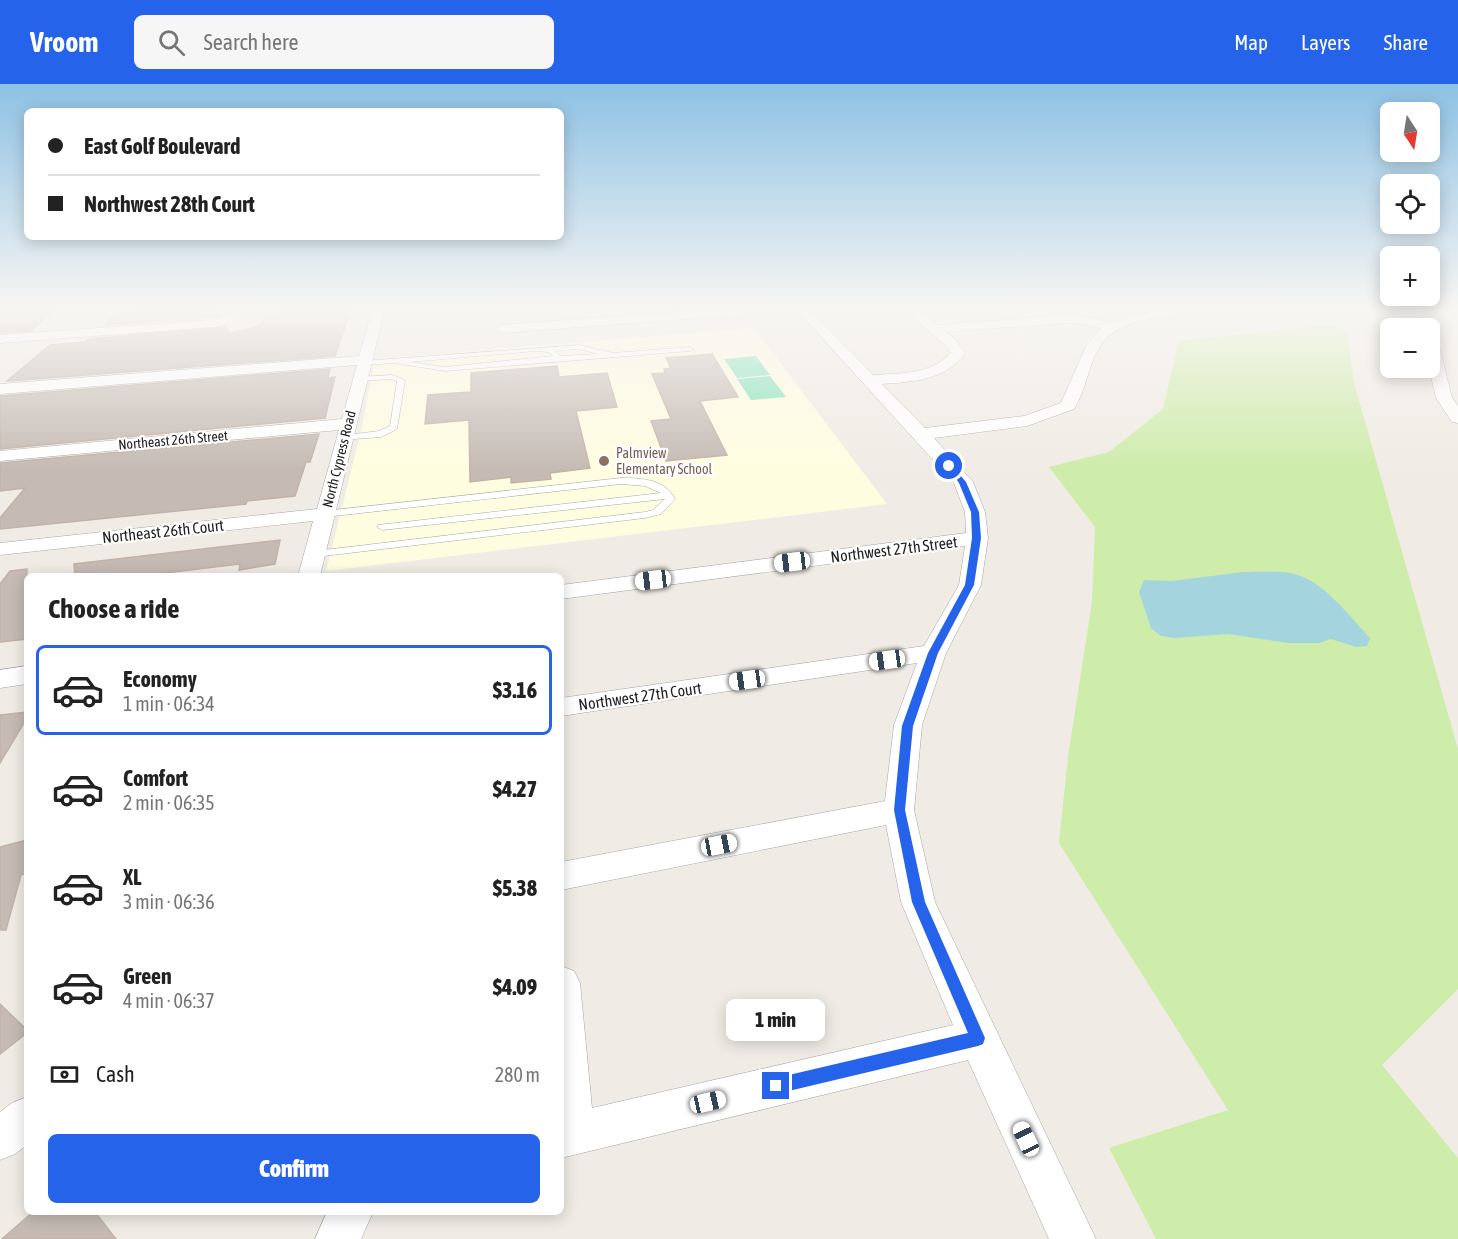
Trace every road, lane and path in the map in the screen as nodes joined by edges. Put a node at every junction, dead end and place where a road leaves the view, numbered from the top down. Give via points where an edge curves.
1 (364, 362) edge
2 (394, 362) joint
3 (421, 362) edge
4 (523, 362) edge
5 (852, 362) edge
6 (952, 362) edge
7 (1088, 362) edge
8 (1440, 363) edge
9 (415, 366) junction
10 (362, 368) junction
11 (870, 381) junction
12 (0, 389) edge
13 (1458, 418) edge
14 (345, 431) junction
15 (921, 434) junction
16 (0, 456) edge
17 (668, 495) junction
18 (385, 507) junction
19 (325, 514) junction
20 (382, 527) junction
21 (976, 538) junction
22 (380, 546) junction
23 (0, 549) edge
24 (315, 554) junction
25 (310, 573) edge
26 (564, 592) edge
27 (933, 653) junction
28 (24, 675) edge
29 (0, 679) edge
30 (564, 707) edge
31 (899, 810) junction
32 (564, 875) edge
33 (978, 1038) junction
34 (564, 1059) edge
35 (24, 1120) edge
36 (567, 1135) edge
37 (0, 1139) edge
38 (349, 1215) edge
39 (338, 1239) edge
40 (1073, 1239) edge

1 - 10 street, North Cypress Road
2 - 9 lane
2 - 10 lane
3 - 9 lane
4 - 9 lane via 445,369
5 - 11 street
6 - 11 street via 936,371
7 - 15 street via 1068,406 1027,421
8 - 13 street via 1444,398
10 - 12 street
10 - 14 street, North Cypress Road
10 - 14 lane via 401,380 394,427 381,434
11 - 15 street
14 - 16 street, Northeast 26th Street
14 - 19 street, North Cypress Road
15 - 21 street via 963,482 975,512
17 - 18 lane via 658,485 626,482
17 - 20 lane
17 - 22 lane via 665,506 645,515
18 - 19 lane
18 - 20 lane
19 - 23 street, Northeast 26th Court
19 - 24 street, North Cypress Road
20 - 22 lane
21 - 26 street, Northwest 27th Street
21 - 27 street via 970,585
22 - 24 lane
24 - 25 street, North Cypress Road
27 - 30 street, Northwest 27th Court
27 - 31 street via 908,726
28 - 29 street
31 - 32 street
31 - 33 street via 918,902
33 - 36 street
33 - 40 street
34 - 36 street
35 - 37 street
38 - 39 street

